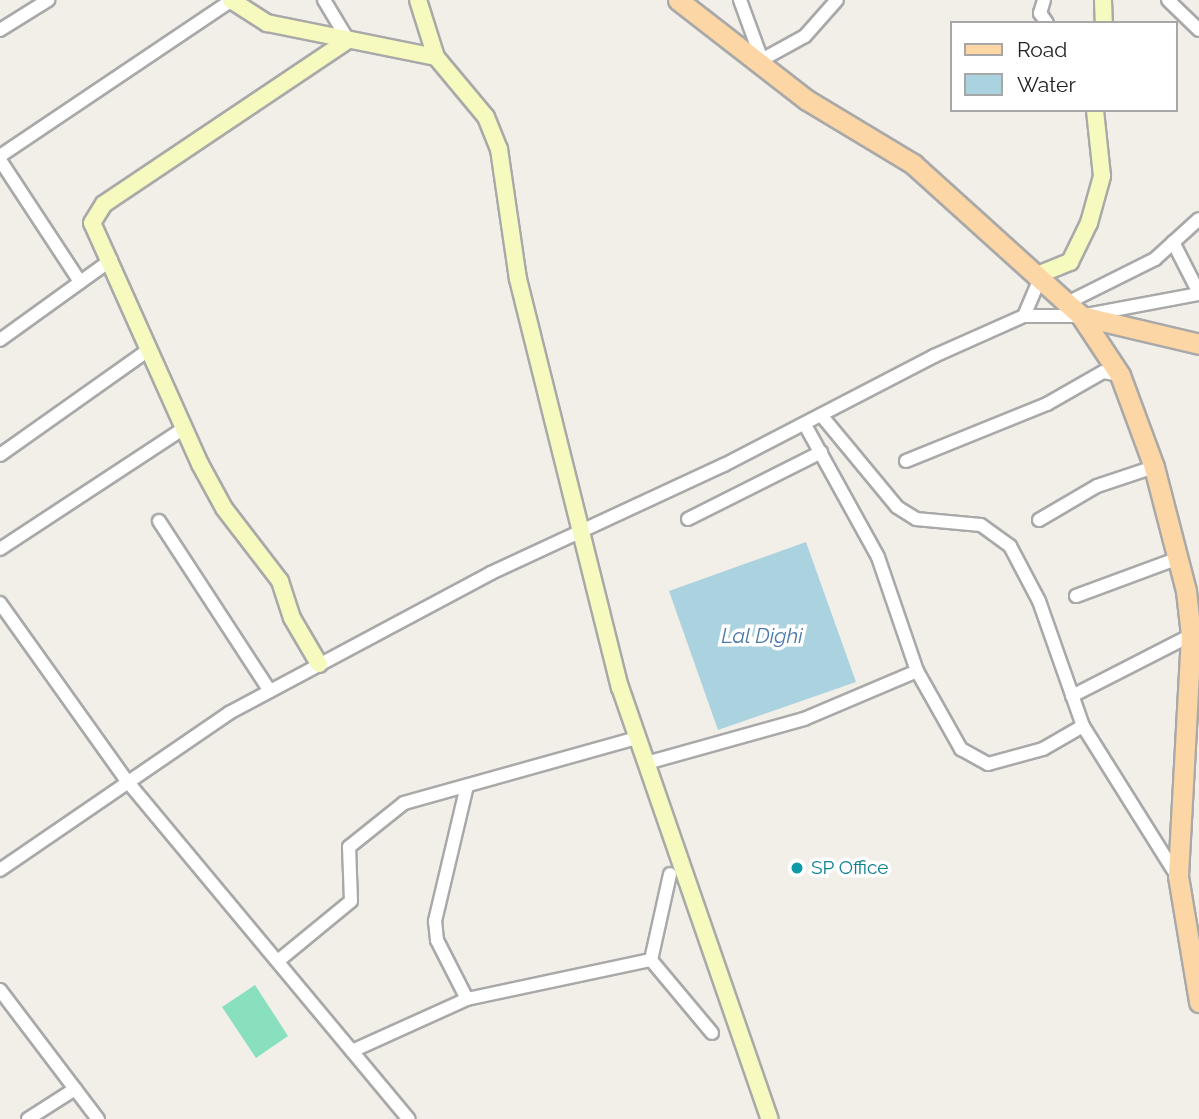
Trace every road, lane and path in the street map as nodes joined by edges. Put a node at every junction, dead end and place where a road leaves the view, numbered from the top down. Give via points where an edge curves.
1 (48, 0) edge
2 (231, 0) edge
3 (324, 0) edge
4 (418, 0) edge
5 (678, 0) edge
6 (740, 0) edge
7 (837, 0) edge
8 (1044, 0) edge
9 (1103, 0) edge
10 (1168, 0) edge
11 (1046, 21) edge
12 (1104, 21) edge
13 (0, 30) edge
14 (1199, 30) edge
15 (348, 40) junction
16 (436, 57) junction
17 (759, 62) junction
18 (1096, 112) edge
19 (0, 158) edge
20 (1199, 219) edge
21 (1173, 242) junction
22 (111, 260) junction
23 (1037, 278) junction
24 (80, 282) junction
25 (1199, 293) edge
26 (1065, 304) junction
27 (1024, 316) junction
28 (1081, 316) junction
29 (0, 340) edge
30 (1199, 344) edge
31 (147, 351) junction
32 (1120, 375) junction
33 (821, 415) junction
34 (183, 429) junction
35 (808, 430) dead end
36 (821, 452) junction
37 (0, 455) edge
38 (906, 461) dead end
39 (1154, 467) junction
40 (688, 519) dead end
41 (159, 520) dead end
42 (1039, 520) dead end
43 (580, 533) junction
44 (0, 549) edge
45 (1176, 559) junction
46 (1076, 596) dead end
47 (0, 603) edge
48 (1195, 632) edge
49 (319, 664) junction
50 (918, 671) junction
51 (270, 691) junction
52 (1072, 696) junction
53 (1083, 726) junction
54 (637, 738) junction
55 (650, 762) junction
56 (127, 781) junction
57 (467, 786) junction
58 (0, 870) edge
59 (670, 874) dead end
60 (1178, 876) junction
61 (651, 960) junction
62 (278, 961) junction
63 (0, 990) edge
64 (467, 999) junction
65 (1199, 1002) edge
66 (712, 1033) dead end
67 (352, 1051) junction
68 (75, 1088) junction
69 (28, 1119) edge
70 (98, 1119) edge
71 (409, 1119) edge
72 (770, 1119) edge

1 - 13 street
2 - 15 street via 267,23
2 - 19 street
3 - 15 street
4 - 16 street
5 - 17 main road
6 - 17 street
7 - 17 street via 805,36
8 - 11 street via 1040,13
9 - 12 street
10 - 14 street
15 - 16 street
15 - 22 street via 104,204 92,223
16 - 43 street via 486,117 499,149 518,279
17 - 23 main road via 913,164
18 - 23 street via 1102,176 1089,223 1070,262
19 - 24 street
20 - 21 street
21 - 25 street
21 - 26 street via 1155,259
22 - 24 street
22 - 31 street
23 - 26 main road
23 - 27 street
24 - 29 street
25 - 28 street
26 - 28 main road
27 - 28 street
27 - 33 street
28 - 30 main road
28 - 32 main road
31 - 34 street
31 - 37 street
32 - 38 street via 1103,372 1047,404
32 - 39 main road
33 - 43 street
33 - 52 street via 897,507 916,519 981,525 1010,546 1039,601
34 - 44 street
34 - 49 street via 224,509 280,581 292,618
35 - 36 street
36 - 40 street
36 - 50 street via 878,556
39 - 42 street via 1097,486
39 - 45 main road
41 - 51 street
43 - 49 street
43 - 54 street
45 - 46 street
45 - 48 main road
47 - 56 street
48 - 52 street
48 - 60 main road
49 - 51 street
50 - 53 street via 961,749 988,764 1043,748
50 - 55 street via 804,719
51 - 56 street
52 - 53 street
53 - 60 street
54 - 55 street
54 - 57 street
55 - 72 street via 656,795
56 - 58 street
56 - 62 street
57 - 62 street via 404,803 362,832 349,847 351,901
57 - 64 street via 435,921 437,940
59 - 61 street
60 - 65 main road
61 - 64 street
61 - 66 street
62 - 67 street
63 - 68 street
64 - 67 street
67 - 71 street
68 - 69 street
68 - 70 street

